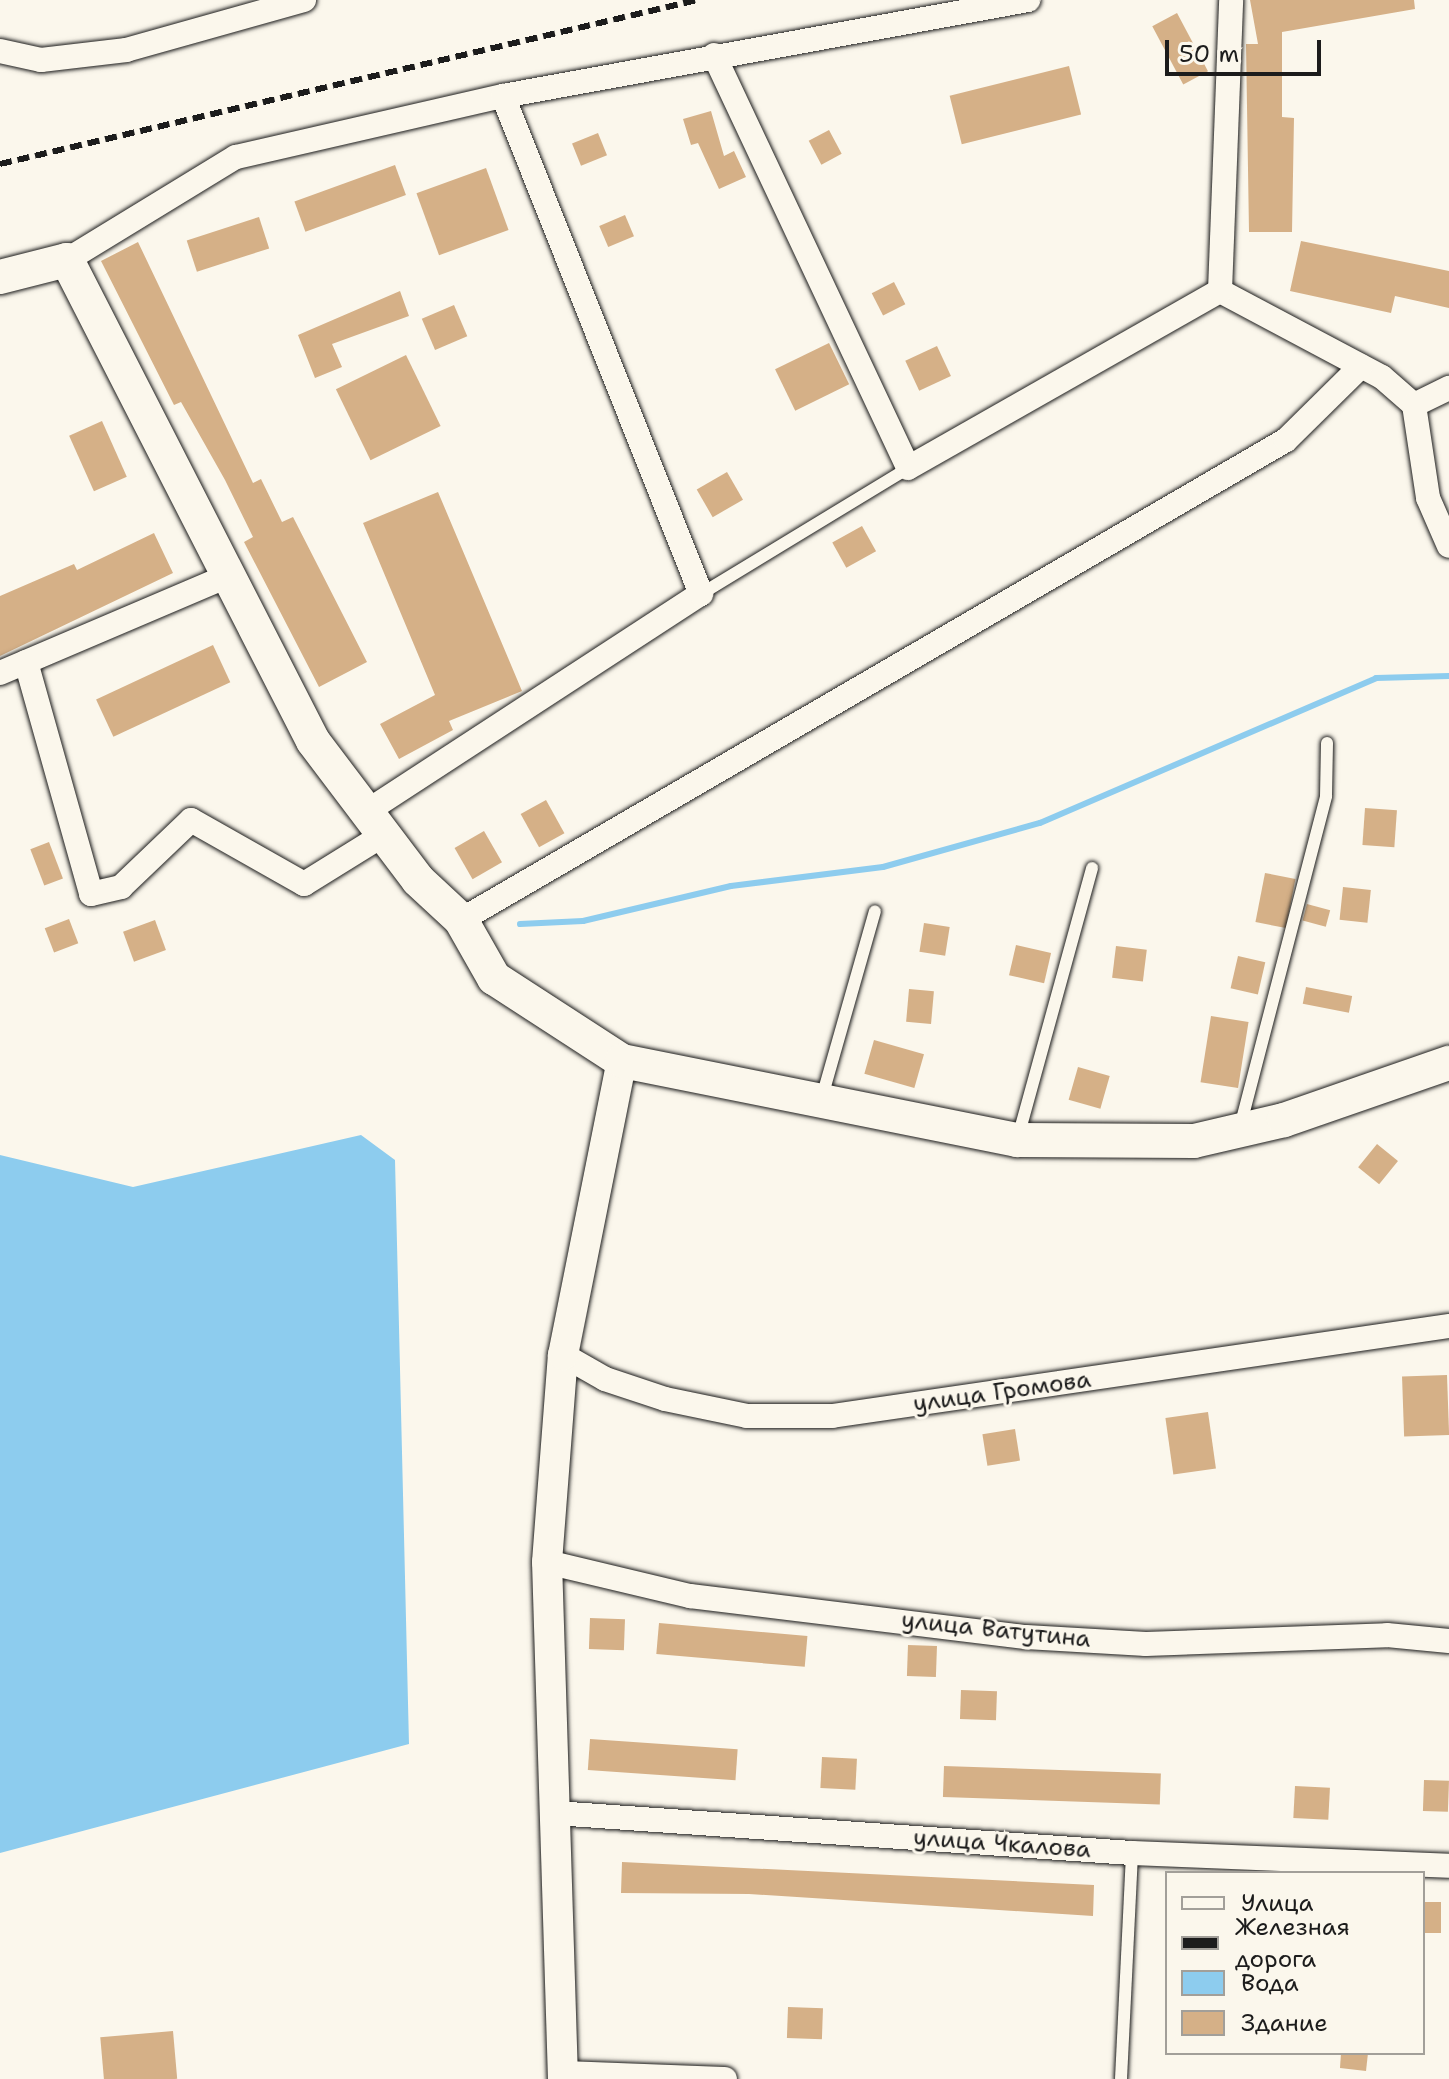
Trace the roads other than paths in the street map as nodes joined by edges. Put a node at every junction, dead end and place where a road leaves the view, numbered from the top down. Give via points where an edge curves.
1 (304, 0) edge
2 (1028, 0) edge
3 (1231, 0) edge
4 (0, 51) edge
5 (714, 55) junction
6 (503, 96) junction
7 (67, 260) junction
8 (0, 277) edge
9 (1220, 291) junction
10 (1361, 366) junction
11 (1449, 388) edge
12 (1414, 405) junction
13 (908, 468) junction
14 (1449, 546) edge
15 (230, 575) junction
16 (701, 594) junction
17 (26, 662) junction
18 (0, 673) edge
19 (1327, 743) dead end
20 (374, 823) junction
21 (1092, 868) dead end
22 (875, 911) dead end
23 (461, 920) junction
24 (622, 1061) junction
25 (1449, 1063) edge
26 (820, 1104) junction
27 (1239, 1130) junction
28 (1017, 1140) junction
29 (1449, 1326) edge
30 (563, 1355) junction
31 (547, 1562) junction
32 (1449, 1641) edge
33 (555, 1813) junction
34 (1132, 1853) junction
35 (1449, 1866) edge
36 (563, 2076) edge
37 (725, 2079) edge
38 (1121, 2079) edge

1 - 4 street via 126,50 41,60
2 - 5 street
3 - 9 street
5 - 6 street
5 - 13 street
6 - 7 street via 236,157
6 - 16 street
7 - 8 main road
7 - 15 main road
9 - 10 street
9 - 13 street
10 - 12 street
10 - 23 street via 1286,440
11 - 12 street
12 - 14 street via 1428,498
13 - 16 lane
15 - 17 street
15 - 20 main road via 313,741
16 - 20 street
17 - 18 street
17 - 20 street via 91,894 121,887 191,820 304,884
19 - 27 lane via 1326,796
20 - 23 main road
21 - 28 lane
22 - 26 lane
23 - 24 main road via 494,978
24 - 26 main road
24 - 30 street
25 - 27 main road
26 - 28 main road
27 - 28 main road via 1194,1141
29 - 30 street, улица Громова via 832,1416 747,1416 665,1399 605,1379
30 - 31 street
31 - 32 street, улица Ватутина via 690,1596 1026,1637 1146,1644 1387,1635
31 - 33 street
33 - 34 street, улица Чкалова
33 - 36 street
34 - 35 street, улица Чкалова
34 - 38 lane
36 - 37 street

